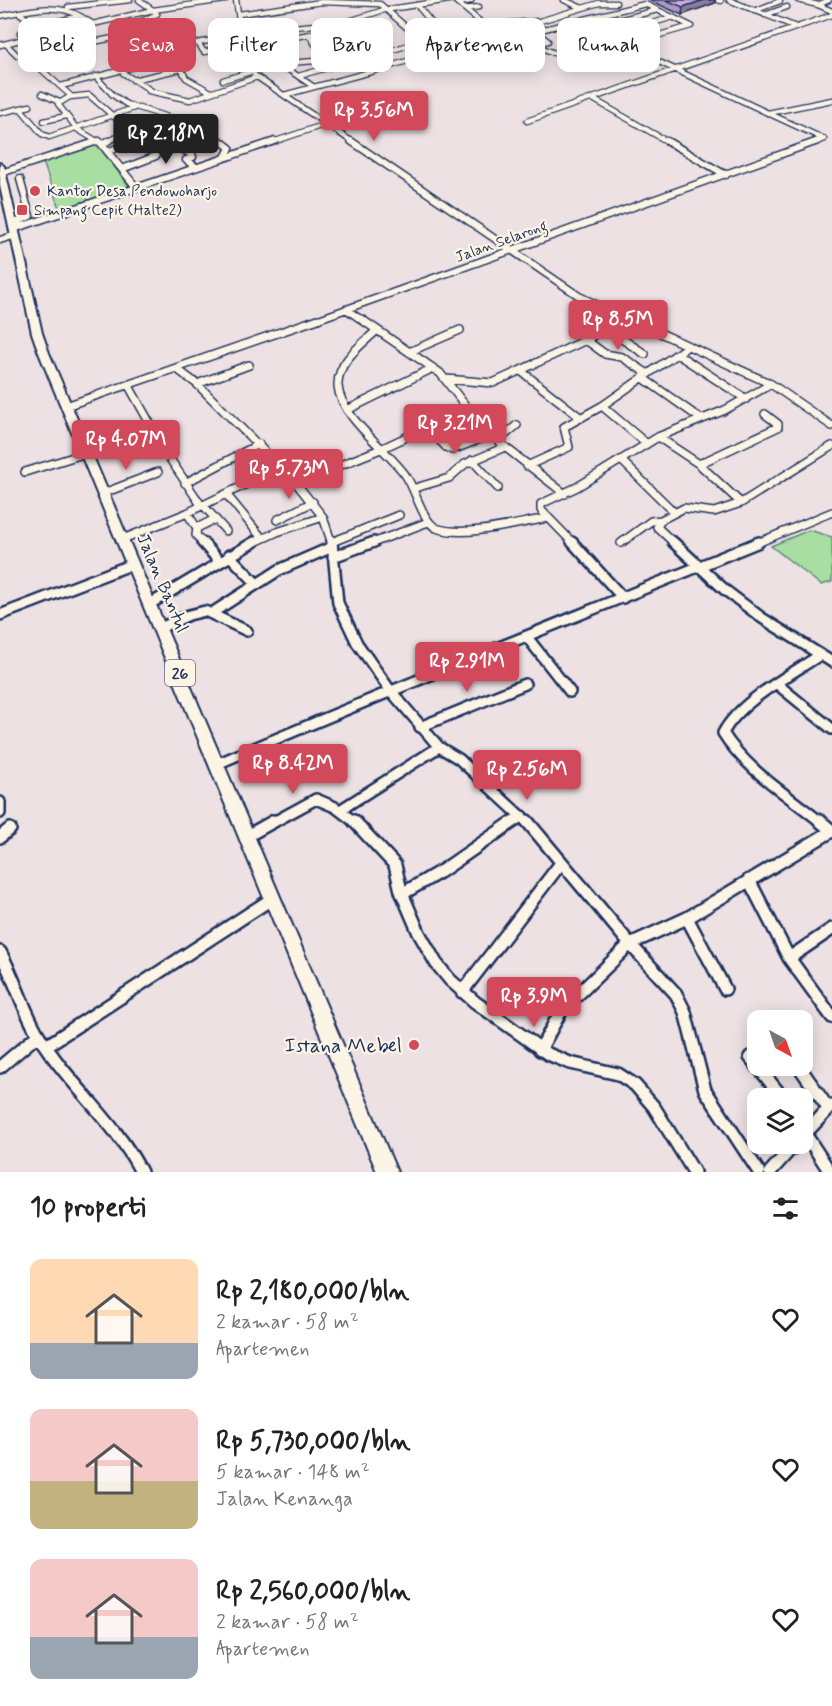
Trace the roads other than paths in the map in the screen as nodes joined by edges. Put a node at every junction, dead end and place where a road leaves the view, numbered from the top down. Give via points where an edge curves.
1 (130, 0) edge
2 (139, 0) edge
3 (225, 0) edge
4 (236, 0) edge
5 (449, 0) edge
6 (564, 0) edge
7 (609, 0) edge
8 (637, 0) edge
9 (798, 0) edge
10 (831, 0) edge
11 (456, 1) edge
12 (471, 1) edge
13 (733, 1) edge
14 (779, 1) edge
15 (787, 1) edge
16 (301, 2) edge
17 (621, 2) edge
18 (645, 4) junction
19 (417, 5) junction
20 (818, 5) junction
21 (68, 7) junction
22 (479, 7) dead end
23 (633, 7) junction
24 (787, 7) dead end
25 (582, 8) junction
26 (388, 9) junction
27 (465, 9) junction
28 (153, 10) junction
29 (657, 10) junction
30 (754, 10) junction
31 (616, 11) junction
32 (19, 13) junction
33 (832, 13) edge
34 (239, 14) junction
35 (765, 15) junction
36 (0, 16) edge
37 (80, 16) junction
38 (674, 17) junction
39 (26, 18) edge
40 (72, 18) edge
41 (83, 18) edge
42 (148, 18) edge
43 (240, 18) edge
44 (362, 18) edge
45 (428, 18) edge
46 (476, 18) edge
47 (558, 18) edge
48 (589, 18) edge
49 (627, 18) edge
50 (545, 19) edge
51 (660, 21) edge
52 (96, 23) edge
53 (405, 25) edge
54 (545, 26) edge
55 (556, 27) edge
56 (796, 27) junction
57 (549, 28) junction
58 (545, 29) edge
59 (309, 35) joint
60 (660, 35) edge
61 (299, 36) edge
62 (311, 38) edge
63 (18, 40) edge
64 (208, 41) edge
65 (198, 43) joint
66 (3, 44) edge
67 (208, 51) edge
68 (18, 55) edge
69 (393, 59) edge
70 (405, 62) edge
71 (401, 63) junction
72 (660, 64) edge
73 (393, 65) edge
74 (674, 71) junction
75 (45, 72) edge
76 (110, 72) edge
77 (125, 72) edge
78 (160, 72) edge
79 (183, 72) edge
80 (241, 72) edge
81 (251, 72) edge
82 (292, 72) edge
83 (312, 72) edge
84 (367, 72) edge
85 (95, 76) junction
86 (298, 76) junction
87 (257, 77) junction
88 (134, 80) junction
89 (223, 80) dead end
90 (61, 86) junction
91 (314, 87) junction
92 (211, 92) junction
93 (42, 94) dead end
94 (284, 95) junction
95 (70, 97) junction
96 (593, 99) junction
97 (832, 99) edge
98 (59, 102) junction
99 (30, 106) dead end
100 (134, 108) junction
101 (21, 109) junction
102 (0, 113) edge
103 (768, 114) junction
104 (66, 116) junction
105 (112, 116) junction
106 (527, 121) dead end
107 (44, 122) dead end
108 (326, 124) junction
109 (135, 128) junction
110 (77, 129) junction
111 (147, 134) junction
112 (828, 138) edge
113 (100, 143) junction
114 (108, 152) junction
115 (156, 156) dead end
116 (225, 157) junction
117 (196, 167) junction
118 (1, 169) edge
119 (122, 169) junction
120 (726, 175) junction
121 (20, 179) dead end
122 (136, 187) junction
123 (4, 198) edge
124 (14, 229) junction
125 (0, 240) edge
126 (509, 250) junction
127 (346, 309) junction
128 (617, 314) junction
129 (604, 328) junction
130 (460, 330) dead end
131 (376, 331) junction
132 (586, 340) junction
133 (688, 346) junction
134 (409, 352) junction
135 (645, 354) dead end
136 (677, 354) junction
137 (249, 365) dead end
138 (433, 368) junction
139 (177, 369) junction
140 (521, 371) junction
141 (645, 376) junction
142 (446, 380) junction
143 (197, 384) junction
144 (771, 384) junction
145 (129, 386) junction
146 (747, 399) junction
147 (66, 406) junction
148 (602, 406) junction
149 (466, 409) junction
150 (347, 410) junction
151 (765, 414) dead end
152 (581, 418) junction
153 (701, 419) junction
154 (517, 425) dead end
155 (426, 426) junction
156 (832, 426) edge
157 (493, 434) junction
158 (657, 437) junction
159 (499, 440) junction
160 (259, 444) junction
161 (646, 444) junction
162 (832, 446) edge
163 (505, 447) junction
164 (383, 448) junction
165 (86, 453) junction
166 (472, 460) junction
167 (621, 460) junction
168 (699, 464) junction
169 (527, 466) junction
170 (279, 468) junction
171 (25, 472) dead end
172 (158, 472) dead end
173 (185, 483) junction
174 (296, 483) junction
175 (415, 488) junction
176 (498, 488) dead end
177 (104, 493) junction
178 (226, 494) junction
179 (564, 494) junction
180 (313, 502) junction
181 (741, 503) junction
182 (202, 505) junction
183 (832, 512) edge
184 (187, 513) junction
185 (674, 513) junction
186 (399, 515) dead end
187 (323, 517) junction
188 (548, 518) junction
189 (215, 519) junction
190 (277, 520) dead end
191 (661, 520) junction
192 (428, 522) junction
193 (196, 528) junction
194 (226, 531) dead end
195 (262, 538) junction
196 (123, 539) junction
197 (621, 543) dead end
198 (332, 544) junction
199 (229, 555) junction
200 (333, 557) junction
201 (220, 562) junction
202 (133, 564) junction
203 (698, 567) junction
204 (256, 583) junction
205 (623, 598) junction
206 (150, 604) junction
207 (212, 614) junction
208 (0, 615) edge
209 (160, 628) junction
210 (247, 631) dead end
211 (528, 637) junction
212 (820, 655) junction
213 (832, 662) edge
214 (525, 684) dead end
215 (777, 684) junction
216 (390, 690) junction
217 (570, 692) dead end
218 (420, 727) junction
219 (832, 729) edge
220 (439, 747) junction
221 (222, 762) junction
222 (0, 802) edge
223 (340, 810) junction
224 (0, 813) edge
225 (522, 816) junction
226 (10, 829) dead end
227 (832, 831) edge
228 (247, 836) junction
229 (0, 837) edge
230 (561, 863) junction
231 (749, 880) junction
232 (402, 894) junction
233 (273, 898) junction
234 (687, 918) junction
235 (832, 929) edge
236 (630, 944) junction
237 (0, 952) edge
238 (789, 958) junction
239 (725, 989) dead end
240 (462, 992) junction
241 (832, 1017) edge
242 (38, 1035) junction
243 (46, 1046) junction
244 (540, 1050) junction
245 (0, 1067) edge
246 (765, 1076) edge
247 (807, 1076) edge
248 (775, 1088) edge
249 (830, 1106) edge
250 (813, 1124) edge
251 (813, 1151) edge
252 (786, 1154) edge
253 (141, 1172) edge
254 (387, 1172) edge
255 (694, 1172) edge
256 (759, 1172) edge
257 (770, 1172) edge
258 (830, 1172) edge

1 - 21 street
2 - 28 street
3 - 28 street
4 - 34 street
5 - 19 street
6 - 25 street
7 - 17 street
8 - 18 street
9 - 20 street
10 - 20 street
11 - 12 street
11 - 27 street
13 - 30 street
14 - 15 street
14 - 30 street
16 - 26 street via 378,4
16 - 34 street
17 - 23 street
17 - 25 street
18 - 23 street
18 - 29 street
19 - 26 street
19 - 45 street
20 - 33 street
21 - 32 street via 56,5
21 - 37 street
22 - 27 street
23 - 31 street
24 - 35 street
25 - 50 street
26 - 44 street
26 - 53 street
27 - 46 street
28 - 42 street via 157,14
28 - 52 street
29 - 38 street
29 - 49 street
30 - 35 street
31 - 47 street via 601,5
31 - 48 street
32 - 36 street
32 - 39 street
33 - 56 street
34 - 43 street
35 - 56 street
37 - 40 street
37 - 41 street
38 - 51 street
38 - 60 street via 691,26
54 - 57 street
55 - 57 street
56 - 74 street
57 - 58 street
59 - 61 street
59 - 62 street
63 - 66 street
64 - 65 street
65 - 67 street via 204,52
66 - 68 street
69 - 71 street
70 - 71 street
71 - 73 street
72 - 74 street, Jalan Selarong
74 - 96 street
74 - 103 street, Jalan Selarong
75 - 90 street
76 - 85 street
77 - 88 street
78 - 88 street
79 - 92 street via 190,81
80 - 89 street
81 - 87 street
82 - 86 street
83 - 86 street
84 - 91 street
85 - 90 street
85 - 100 street via 117,98
86 - 91 street
87 - 92 street
87 - 94 street
88 - 92 street via 150,91 188,100
90 - 95 street
91 - 94 street
93 - 98 street
94 - 108 street
95 - 98 street
95 - 105 street via 89,95
96 - 106 street
96 - 120 street
97 - 103 street
98 - 104 street
99 - 101 street
100 - 105 street
100 - 116 street via 197,128 230,147
101 - 102 street
101 - 110 street via 47,137
103 - 112 street, Jalan Selarong
104 - 107 street
104 - 110 street
105 - 109 street
105 - 110 street
108 - 116 street
108 - 126 street
109 - 111 street
109 - 113 street
110 - 113 street
111 - 114 street
111 - 117 street via 192,154 186,160
112 - 120 street, Jalan Selarong
113 - 114 street
113 - 118 street
114 - 119 street
115 - 119 street
116 - 117 street
117 - 122 street
118 - 123 main road, Jalan Bantul / 26
119 - 122 street
120 - 126 street, Jalan Selarong
121 - 124 street via 30,216
122 - 124 street
123 - 124 main road, Jalan Bantul / 26
124 - 125 street
124 - 147 main road, Jalan Bantul / 26 via 37,333
126 - 127 street, Jalan Selarong
126 - 128 street via 579,296
127 - 131 street
127 - 139 street, Jalan Selarong
128 - 129 street
128 - 133 street
129 - 132 street
129 - 135 street
130 - 134 street
131 - 134 street
131 - 150 street via 339,372 340,397
132 - 140 street
132 - 141 street via 605,354 622,357
133 - 136 street
133 - 144 street
134 - 138 street
136 - 141 street
136 - 146 street
137 - 143 street
138 - 142 street
138 - 150 street
139 - 143 street
139 - 145 street, Jalan Selarong
140 - 142 street via 489,384
140 - 152 street
141 - 148 street
141 - 153 street
142 - 149 street
143 - 160 street
144 - 146 street
144 - 156 street
145 - 147 street, Jalan Selarong
145 - 173 street
146 - 153 street
147 - 165 main road, Jalan Bantul / 26
148 - 152 street
148 - 161 street
149 - 155 street
149 - 157 street
150 - 164 street
151 - 168 street via 778,427
152 - 169 street via 563,430 569,447
153 - 158 street
154 - 159 street
155 - 157 street via 452,450
155 - 164 street
157 - 159 street
158 - 161 street
158 - 168 street
159 - 163 street
160 - 170 street
160 - 173 street
161 - 167 street
162 - 181 street
163 - 166 street
163 - 169 street
164 - 174 street
164 - 175 street
165 - 171 street
165 - 177 main road, Jalan Bantul / 26
166 - 175 street via 449,478
166 - 176 street
167 - 179 street
167 - 185 street
168 - 181 street
169 - 179 street
170 - 174 street
170 - 178 street
172 - 177 street
173 - 182 street
174 - 180 street
175 - 192 street
177 - 196 main road, Jalan Bantul / 26
178 - 182 street
178 - 195 street
179 - 188 street via 541,504
180 - 187 street
180 - 190 street
181 - 185 street via 717,512 687,508
182 - 184 street
182 - 189 street
183 - 203 street
184 - 193 street
184 - 196 street
185 - 191 street
186 - 198 street
187 - 195 street
187 - 198 street
188 - 192 street via 474,529 441,529
188 - 205 street
189 - 193 street
189 - 194 street
191 - 197 street via 651,521
191 - 203 street via 659,530
192 - 200 street
193 - 201 street via 196,535
195 - 199 street
196 - 202 main road, Jalan Bantul / 26
198 - 200 street
198 - 204 street
199 - 201 street
199 - 204 street
200 - 216 street via 338,603 347,626
201 - 206 street
202 - 206 main road, Jalan Bantul / 26
202 - 208 street
203 - 205 street
203 - 212 street via 762,618
204 - 207 street
205 - 211 street
206 - 209 main road, Jalan Bantul / 26
207 - 209 street via 203,611
207 - 210 street via 230,627
209 - 221 main road, Jalan Bantul / 26
211 - 216 street
211 - 217 street
212 - 213 street
212 - 215 street
214 - 218 street
215 - 219 street
215 - 227 street via 726,724 724,738
216 - 218 street
216 - 221 street
218 - 220 street
220 - 223 street
220 - 225 street via 459,759
221 - 228 main road, Jalan Bantul / 26
222 - 224 street
223 - 228 street via 316,799
223 - 232 street via 395,865
225 - 230 street
225 - 232 street
226 - 229 street
227 - 231 street
228 - 233 main road, Jalan Bantul / 26
230 - 236 street
230 - 240 street
231 - 234 street
231 - 238 street
232 - 240 street via 442,971
233 - 243 street
233 - 254 main road, Jalan Bantul / 26
234 - 236 street
234 - 239 street
235 - 238 street
236 - 244 street via 561,1011
236 - 256 street via 681,1002 705,1090
237 - 242 street
238 - 241 street
240 - 244 street
242 - 243 street
242 - 245 street
243 - 253 street via 132,1154
244 - 255 street via 565,1062 618,1074 633,1083
246 - 248 street
247 - 249 street
249 - 250 street
251 - 258 street
252 - 257 street

